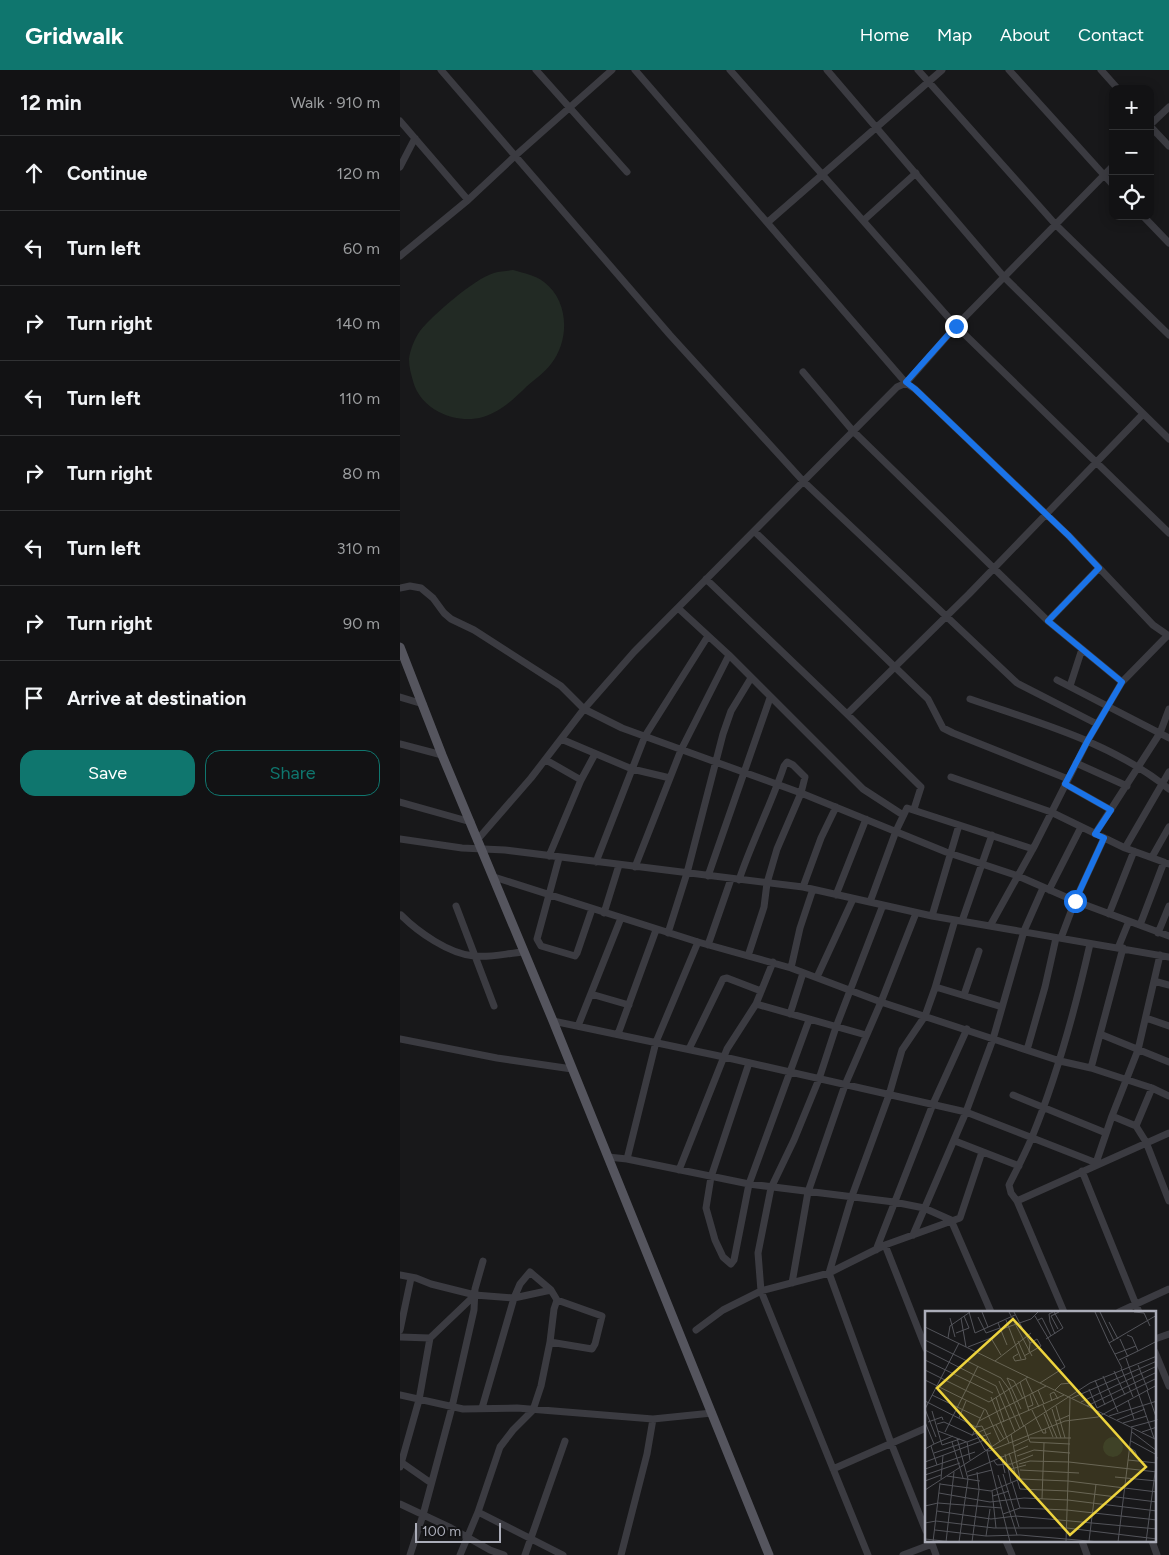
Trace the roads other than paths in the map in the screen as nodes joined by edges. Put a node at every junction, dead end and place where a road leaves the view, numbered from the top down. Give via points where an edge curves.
1 (441, 70) edge
2 (536, 70) edge
3 (612, 70) edge
4 (636, 70) edge
5 (730, 70) edge
6 (827, 70) edge
7 (918, 70) edge
8 (942, 70) edge
9 (1010, 70) edge
10 (1101, 70) edge
11 (928, 82) junction
12 (1114, 85) edge
13 (1169, 107) edge
14 (570, 108) junction
15 (400, 121) edge
16 (1154, 122) edge
17 (876, 126) junction
18 (1154, 130) edge
19 (415, 138) junction
20 (1169, 146) edge
21 (515, 156) junction
22 (400, 167) edge
23 (1109, 170) edge
24 (627, 172) dead end
25 (916, 173) junction
26 (823, 174) junction
27 (1104, 176) junction
28 (1109, 181) edge
29 (468, 200) junction
30 (864, 220) junction
31 (1147, 220) edge
32 (768, 222) junction
33 (1056, 225) junction
34 (1169, 243) edge
35 (400, 256) edge
36 (1004, 277) junction
37 (956, 326) junction
38 (1169, 335) edge
39 (803, 372) dead end
40 (906, 382) junction
41 (1143, 414) junction
42 (853, 431) junction
43 (1169, 440) edge
44 (1096, 462) junction
45 (803, 482) junction
46 (1045, 513) junction
47 (754, 531) junction
48 (1169, 533) edge
49 (994, 567) junction
50 (1099, 568) junction
51 (706, 579) junction
52 (400, 588) edge
53 (678, 608) junction
54 (946, 615) junction
55 (1048, 621) junction
56 (708, 636) junction
57 (1168, 636) edge
58 (400, 647) edge
59 (1082, 649) junction
60 (728, 655) junction
61 (894, 666) junction
62 (751, 678) junction
63 (1057, 680) dead end
64 (1122, 682) junction
65 (1070, 686) junction
66 (400, 696) edge
67 (770, 698) junction
68 (970, 699) dead end
69 (423, 704) junction
70 (1108, 705) junction
71 (584, 709) junction
72 (1169, 709) edge
73 (847, 714) junction
74 (1097, 724) junction
75 (1160, 733) junction
76 (645, 736) junction
77 (1169, 738) edge
78 (561, 739) junction
79 (1088, 740) junction
80 (400, 744) edge
81 (681, 750) junction
82 (595, 754) junction
83 (442, 755) junction
84 (546, 760) junction
85 (716, 763) junction
86 (1076, 763) junction
87 (1139, 767) junction
88 (632, 769) junction
89 (743, 772) junction
90 (1169, 772) edge
91 (670, 778) junction
92 (951, 778) dead end
93 (581, 780) junction
94 (1067, 782) junction
95 (1162, 784) junction
96 (777, 786) junction
97 (1127, 786) junction
98 (1169, 789) edge
99 (801, 793) junction
100 (400, 802) edge
101 (836, 807) junction
102 (914, 809) junction
103 (1111, 810) junction
104 (1051, 812) junction
105 (902, 815) junction
106 (866, 819) junction
107 (471, 822) junction
108 (960, 825) junction
109 (1081, 827) junction
110 (1169, 827) edge
111 (896, 831) junction
112 (1095, 834) junction
113 (992, 835) junction
114 (1104, 838) junction
115 (400, 839) edge
116 (478, 839) junction
117 (1033, 848) junction
118 (1125, 848) junction
119 (482, 850) junction
120 (1134, 851) junction
121 (952, 853) junction
122 (548, 856) junction
123 (559, 858) junction
124 (1152, 858) junction
125 (596, 862) junction
126 (1167, 863) edge
127 (983, 864) junction
128 (619, 865) junction
129 (635, 867) junction
130 (687, 873) junction
131 (708, 876) junction
132 (1018, 876) junction
133 (494, 877) junction
134 (735, 879) junction
135 (767, 882) junction
136 (803, 887) junction
137 (814, 889) junction
138 (1046, 889) junction
139 (549, 895) junction
140 (836, 895) junction
141 (853, 899) junction
142 (1075, 901) junction
143 (870, 902) junction
144 (883, 905) junction
145 (456, 906) dead end
146 (1169, 906) edge
147 (592, 909) junction
148 (604, 913) junction
149 (916, 913) junction
150 (1109, 914) junction
151 (401, 915) edge
152 (932, 916) junction
153 (621, 918) junction
154 (959, 920) junction
155 (1129, 921) junction
156 (1140, 925) junction
157 (990, 926) junction
158 (656, 930) junction
159 (1024, 931) junction
160 (1158, 932) junction
161 (668, 933) junction
162 (1169, 936) edge
163 (1058, 938) junction
164 (698, 942) junction
165 (1090, 944) junction
166 (708, 945) junction
167 (1120, 948) junction
168 (978, 951) dead end
169 (524, 952) junction
170 (1160, 955) junction
171 (748, 956) junction
172 (476, 957) junction
173 (1169, 957) edge
174 (773, 962) junction
175 (791, 968) junction
176 (803, 973) junction
177 (817, 977) junction
178 (1154, 981) junction
179 (1169, 984) edge
180 (935, 988) junction
181 (850, 989) junction
182 (761, 992) junction
183 (591, 994) junction
184 (964, 995) junction
185 (881, 1002) junction
186 (756, 1004) junction
187 (629, 1005) junction
188 (494, 1006) dead end
189 (1002, 1007) junction
190 (790, 1014) junction
191 (925, 1016) junction
192 (1146, 1018) junction
193 (553, 1020) junction
194 (809, 1020) junction
195 (578, 1026) junction
196 (1169, 1026) edge
197 (836, 1027) junction
198 (967, 1030) junction
199 (618, 1034) junction
200 (1100, 1034) junction
201 (866, 1035) junction
202 (400, 1039) edge
203 (993, 1039) junction
204 (656, 1042) junction
205 (689, 1049) junction
206 (1027, 1050) junction
207 (1138, 1050) junction
208 (724, 1057) junction
209 (1060, 1061) junction
210 (749, 1062) junction
211 (1169, 1062) edge
212 (1091, 1068) junction
213 (572, 1069) junction
214 (789, 1072) junction
215 (819, 1079) junction
216 (1126, 1080) junction
217 (845, 1085) junction
218 (1152, 1088) junction
219 (889, 1095) junction
220 (1013, 1095) dead end
221 (1169, 1096) edge
222 (932, 1104) junction
223 (1043, 1107) junction
224 (966, 1112) junction
225 (1112, 1116) junction
226 (1136, 1126) junction
227 (1106, 1133) junction
228 (1169, 1133) edge
229 (1032, 1137) junction
230 (955, 1141) junction
231 (1146, 1142) junction
232 (982, 1152) junction
233 (608, 1157) junction
234 (627, 1160) junction
235 (1097, 1163) junction
236 (1019, 1166) junction
237 (679, 1170) junction
238 (1082, 1172) junction
239 (711, 1177) junction
240 (749, 1184) junction
241 (771, 1188) junction
242 (808, 1192) junction
243 (852, 1196) junction
244 (1017, 1201) junction
245 (1169, 1201) edge
246 (894, 1202) junction
247 (924, 1208) junction
248 (951, 1220) junction
249 (913, 1235) junction
250 (885, 1245) junction
251 (876, 1250) junction
252 (483, 1261) dead end
253 (829, 1273) junction
254 (400, 1276) edge
255 (411, 1278) junction
256 (792, 1282) junction
257 (1169, 1289) edge
258 (550, 1290) junction
259 (761, 1291) junction
260 (476, 1295) junction
261 (514, 1298) junction
262 (557, 1300) junction
263 (1136, 1305) junction
264 (990, 1311) edge
265 (1064, 1311) edge
266 (1121, 1311) edge
267 (1139, 1311) edge
268 (400, 1330) edge
269 (696, 1330) dead end
270 (1169, 1334) edge
271 (400, 1337) edge
272 (430, 1338) junction
273 (1156, 1339) edge
274 (550, 1342) junction
275 (925, 1346) edge
276 (1156, 1354) edge
277 (1169, 1386) edge
278 (400, 1395) edge
279 (419, 1400) junction
280 (452, 1407) junction
281 (482, 1408) junction
282 (533, 1410) junction
283 (712, 1413) junction
284 (653, 1419) junction
285 (925, 1428) edge
286 (565, 1441) dead end
287 (891, 1443) junction
288 (401, 1465) edge
289 (833, 1469) junction
290 (431, 1482) junction
291 (400, 1504) edge
292 (478, 1512) junction
293 (423, 1515) junction
294 (925, 1528) edge
295 (467, 1538) junction
296 (530, 1538) junction
297 (1006, 1542) edge
298 (1082, 1542) edge
299 (1152, 1542) edge
300 (931, 1543) edge
301 (410, 1555) edge
302 (460, 1555) edge
303 (504, 1555) edge
304 (525, 1555) edge
305 (563, 1555) edge
306 (621, 1555) edge
307 (770, 1555) edge
308 (868, 1555) edge
309 (903, 1555) edge
310 (936, 1555) edge
311 (1012, 1555) edge
312 (1087, 1555) edge
313 (1157, 1555) edge

1 - 21 street
2 - 14 street
3 - 14 street
4 - 32 street
5 - 26 street
6 - 17 street
7 - 11 street
8 - 11 street
9 - 27 street
10 - 12 street
11 - 17 street
11 - 33 street
13 - 16 street
14 - 21 street
14 - 24 street
15 - 19 street
17 - 25 street
17 - 26 street
18 - 20 street
19 - 22 street
19 - 29 street
21 - 29 street
21 - 45 street
23 - 27 street
25 - 30 street
25 - 36 street
26 - 30 street
26 - 32 street
27 - 28 street
27 - 33 street
29 - 35 street
30 - 37 street
31 - 34 street
32 - 40 street
33 - 36 street
33 - 38 street
36 - 37 street
36 - 41 street
37 - 40 street
37 - 44 street
39 - 42 street
40 - 42 street
40 - 46 street
41 - 43 street
41 - 44 street
42 - 45 street
42 - 49 street
44 - 46 street
44 - 48 street
45 - 47 street
45 - 54 street
46 - 49 street
46 - 50 street
47 - 51 street
47 - 61 street
49 - 54 street
49 - 55 street
50 - 55 street
50 - 57 street via 1153,625
51 - 53 street
51 - 73 street
52 - 71 street via 420,588 451,619 474,630 561,686
53 - 56 street
53 - 71 street
54 - 61 street
54 - 74 street via 1017,683
55 - 59 street
56 - 60 street
56 - 76 street
57 - 64 street
58 - 69 main road
59 - 64 street
59 - 65 street
60 - 62 street
60 - 81 street
61 - 73 street
61 - 94 street via 928,699 943,728
62 - 67 street
62 - 85 street via 732,711
63 - 65 street
64 - 70 street
65 - 70 street
66 - 69 street
67 - 89 street
67 - 105 street via 863,789
68 - 79 street
69 - 83 main road
70 - 74 street
70 - 75 street
71 - 76 street
71 - 78 street
72 - 75 street
73 - 102 street via 922,788
74 - 79 street
75 - 77 street
75 - 87 street
76 - 81 street
76 - 88 street
78 - 82 street
78 - 84 street
79 - 86 street
79 - 87 street
80 - 83 street
81 - 85 street
81 - 91 street
82 - 88 street
82 - 93 street
83 - 107 main road
84 - 93 street
84 - 116 street
85 - 89 street
85 - 130 street
86 - 94 street
86 - 97 street
87 - 95 street
87 - 97 street
88 - 91 street
88 - 125 street
89 - 96 street
89 - 131 street
90 - 95 street
91 - 129 street
92 - 104 street
93 - 122 street
94 - 103 street
94 - 104 street
95 - 98 street
95 - 118 street
96 - 99 street
96 - 99 street via 787,762 805,777
96 - 134 street
97 - 103 street
99 - 101 street
99 - 135 street via 776,849
100 - 107 street
101 - 106 street
101 - 136 street
102 - 105 street via 907,808
102 - 108 street
103 - 112 street
104 - 109 street
104 - 117 street
105 - 111 street
106 - 111 street
106 - 140 street
107 - 116 main road
108 - 113 street
108 - 121 street
109 - 112 street
109 - 138 street
110 - 124 street
111 - 121 street
111 - 143 street
112 - 114 street
113 - 117 street
113 - 127 street
114 - 118 street
114 - 142 street
115 - 119 street
116 - 119 main road
117 - 132 street
118 - 120 street
119 - 122 street
119 - 133 main road
120 - 124 street
120 - 150 street
121 - 127 street
121 - 152 street
122 - 123 street
123 - 125 street
123 - 139 street
124 - 126 street
125 - 128 street
126 - 156 street
127 - 132 street
127 - 154 street
128 - 129 street
128 - 148 street
129 - 130 street
130 - 131 street
130 - 161 street
131 - 134 street
132 - 138 street
132 - 157 street
133 - 139 street
133 - 169 main road
134 - 135 street
134 - 166 street
135 - 136 street
135 - 171 street via 764,907
136 - 137 street
137 - 140 street
137 - 175 street via 800,928
138 - 142 street
138 - 159 street
139 - 147 street
139 - 147 street via 537,939 541,946 575,956
140 - 141 street
141 - 143 street
141 - 177 street
142 - 150 street
142 - 163 street
143 - 144 street
144 - 149 street
144 - 181 street
145 - 172 street
146 - 160 street
147 - 148 street
148 - 153 street
149 - 152 street
149 - 185 street
150 - 155 street
151 - 172 street via 414,929 462,954
152 - 154 street
153 - 158 street
153 - 183 street
154 - 157 street
154 - 180 street
155 - 156 street
155 - 167 street
156 - 160 street
157 - 159 street
158 - 161 street
158 - 187 street
159 - 163 street
159 - 189 street
160 - 162 street
161 - 164 street
163 - 165 street
163 - 206 street
164 - 166 street
164 - 204 street
165 - 167 street
165 - 209 street
166 - 171 street
167 - 170 street
167 - 200 street
168 - 184 street
169 - 172 street
169 - 193 main road
170 - 173 street
170 - 178 street
171 - 174 street
172 - 188 street
174 - 175 street
174 - 182 street
175 - 176 street
176 - 177 street
176 - 190 street
177 - 181 street
178 - 179 street
178 - 192 street
180 - 184 street
180 - 191 street
181 - 185 street
181 - 197 street
182 - 186 street
182 - 205 street via 723,979
183 - 187 street
183 - 195 street
184 - 189 street
185 - 191 street
185 - 201 street
186 - 190 street
186 - 208 street via 736,1032
187 - 199 street
189 - 203 street
190 - 194 street
191 - 198 street
191 - 219 street via 902,1050
192 - 196 street
192 - 207 street
193 - 195 street
193 - 213 main road
194 - 197 street
194 - 214 street
195 - 199 street
197 - 201 street
197 - 215 street
198 - 203 street
198 - 222 street
199 - 204 street
200 - 207 street
200 - 212 street
201 - 217 street
202 - 213 street
203 - 206 street
203 - 224 street
204 - 205 street
204 - 234 street
205 - 208 street
206 - 209 street
207 - 211 street
207 - 216 street
208 - 210 street
208 - 237 street
209 - 212 street
209 - 223 street
210 - 214 street
210 - 239 street
212 - 216 street
213 - 233 main road
214 - 215 street
214 - 240 street
215 - 217 street
215 - 241 street
216 - 218 street
216 - 225 street
217 - 219 street
217 - 242 street
218 - 221 street
218 - 226 street
219 - 222 street
219 - 243 street
220 - 223 street
222 - 224 street
222 - 246 street
223 - 227 street
223 - 229 street
224 - 229 street
224 - 230 street
225 - 226 street
225 - 227 street
226 - 231 street
227 - 235 street
228 - 231 street
229 - 235 street
229 - 236 street
230 - 232 street
230 - 247 street
231 - 235 street
231 - 245 street
232 - 236 street
232 - 248 street via 960,1218
233 - 234 street
233 - 283 main road
234 - 237 street
235 - 238 street
236 - 244 street via 1009,1185
237 - 239 street
238 - 244 street
238 - 263 street
239 - 240 street
239 - 240 street via 706,1208 715,1240 730,1264 734,1260
240 - 241 street
241 - 242 street
241 - 259 street via 758,1253
242 - 243 street
242 - 256 street
243 - 246 street
243 - 253 street
244 - 265 street
246 - 247 street
246 - 251 street
247 - 248 street
247 - 249 street
248 - 249 street
248 - 264 street
249 - 250 street
250 - 251 street
250 - 275 street
251 - 253 street
252 - 260 street
253 - 256 street
253 - 287 street
254 - 255 street
255 - 260 street
255 - 268 street
256 - 259 street
257 - 263 street
258 - 261 street
258 - 261 street via 530,1272
258 - 262 street
259 - 269 street via 723,1310
259 - 289 street
260 - 261 street
260 - 272 street
260 - 280 street
261 - 281 street
262 - 274 street
262 - 274 street via 602,1316 592,1349
263 - 266 street
263 - 267 street
270 - 273 street
271 - 272 street
272 - 279 street
274 - 282 street
276 - 277 street
278 - 279 street
279 - 280 street
279 - 288 street
280 - 281 street
280 - 290 street
281 - 282 street
282 - 284 street
282 - 292 street via 500,1447
283 - 284 street
283 - 307 main road
284 - 306 street
285 - 287 street
286 - 296 street
287 - 289 street
287 - 294 street
288 - 290 street
289 - 308 street
290 - 293 street
291 - 293 street
292 - 295 street
292 - 296 street
293 - 295 street
293 - 301 street
295 - 302 street
295 - 303 street
296 - 304 street
296 - 305 street
297 - 311 street
298 - 312 street
299 - 313 street
300 - 309 street
300 - 310 street

